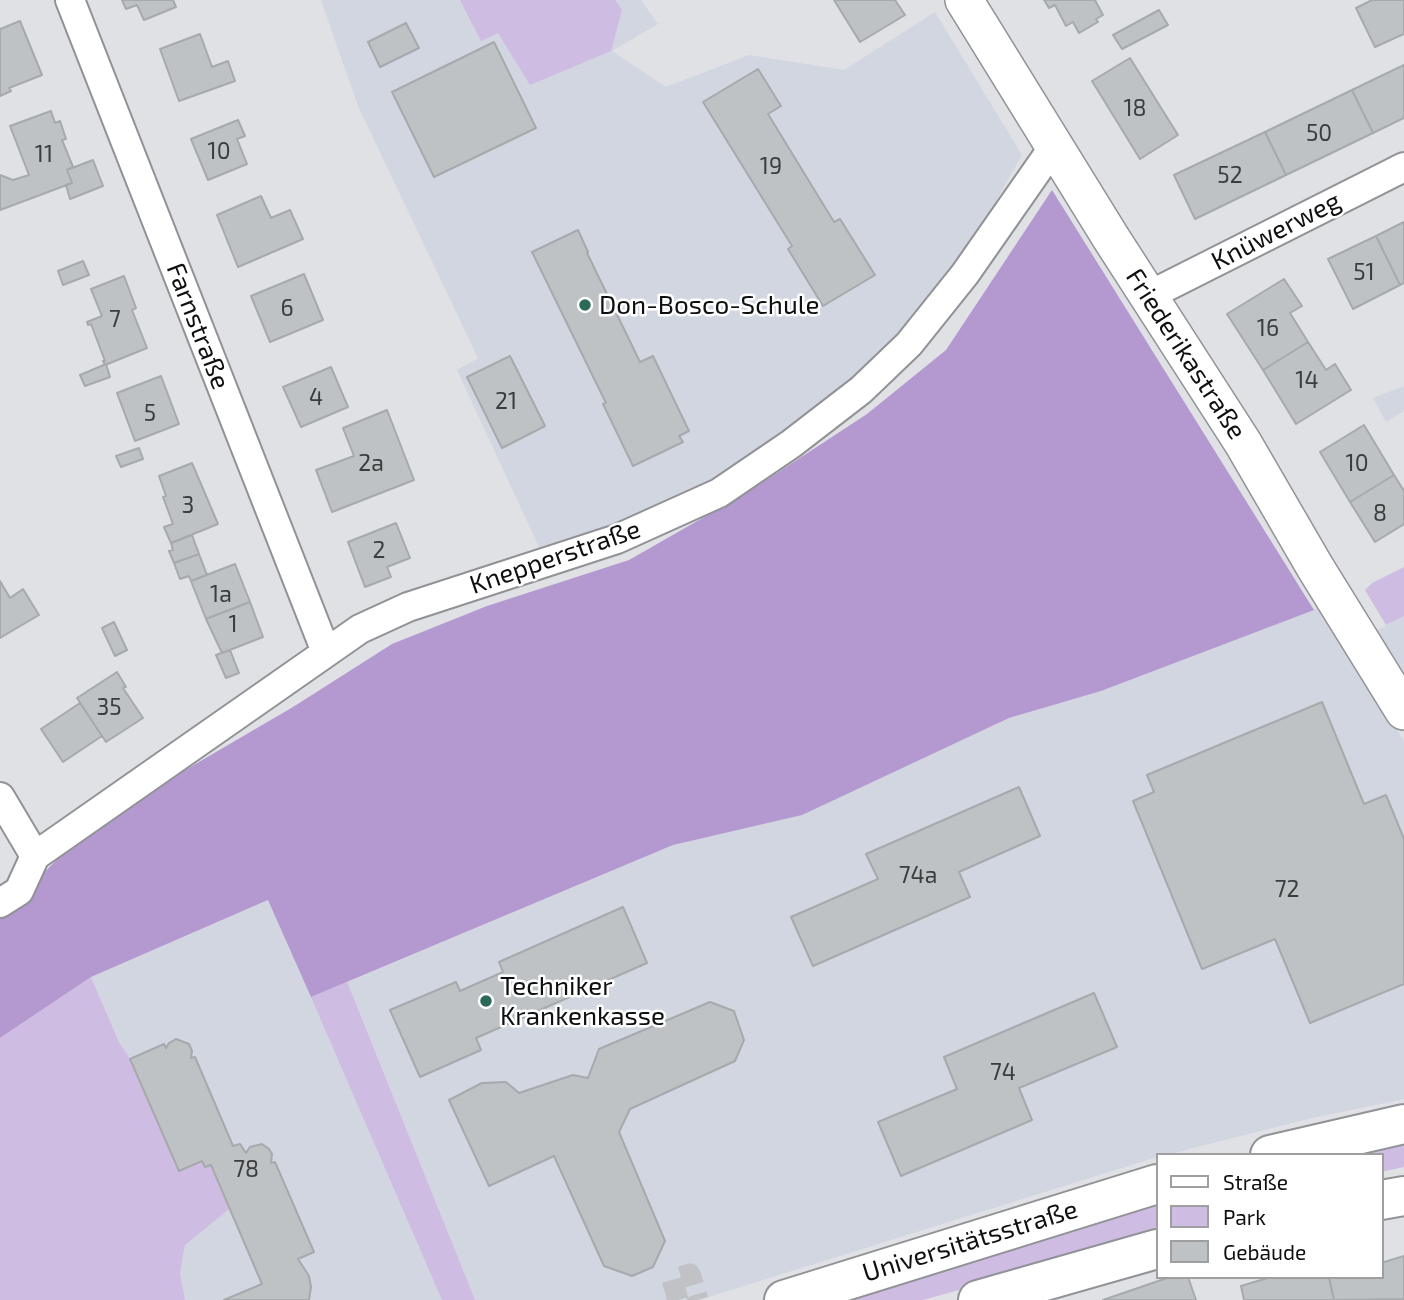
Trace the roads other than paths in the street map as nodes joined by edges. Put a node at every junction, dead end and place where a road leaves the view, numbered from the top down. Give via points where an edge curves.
1 (70, 0) edge
2 (964, 0) edge
3 (1055, 145) junction
4 (1404, 167) edge
5 (1148, 296) junction
6 (326, 652) junction
7 (1404, 710) edge
8 (0, 797) edge
9 (36, 856) junction
10 (0, 903) edge
11 (1404, 1124) edge
12 (1279, 1153) edge
13 (1156, 1184) edge
14 (1404, 1196) edge
15 (1383, 1200) edge
16 (1156, 1250) edge
17 (783, 1300) edge
18 (978, 1300) edge

1 - 6 street, Farnstraße
2 - 3 street, Friederikastraße
3 - 5 street, Friederikastraße
3 - 6 street, Knepperstraße via 965,274 909,344 861,390 791,444 719,493 627,535 408,607 360,629
4 - 5 street, Knüwerweg
5 - 7 street, Friederikastraße
6 - 9 street, Knepperstraße
8 - 9 street
9 - 10 street, Knepperstraße via 19,891
11 - 12 main road
13 - 17 main road, Universitätsstraße
14 - 15 main road
16 - 18 main road

